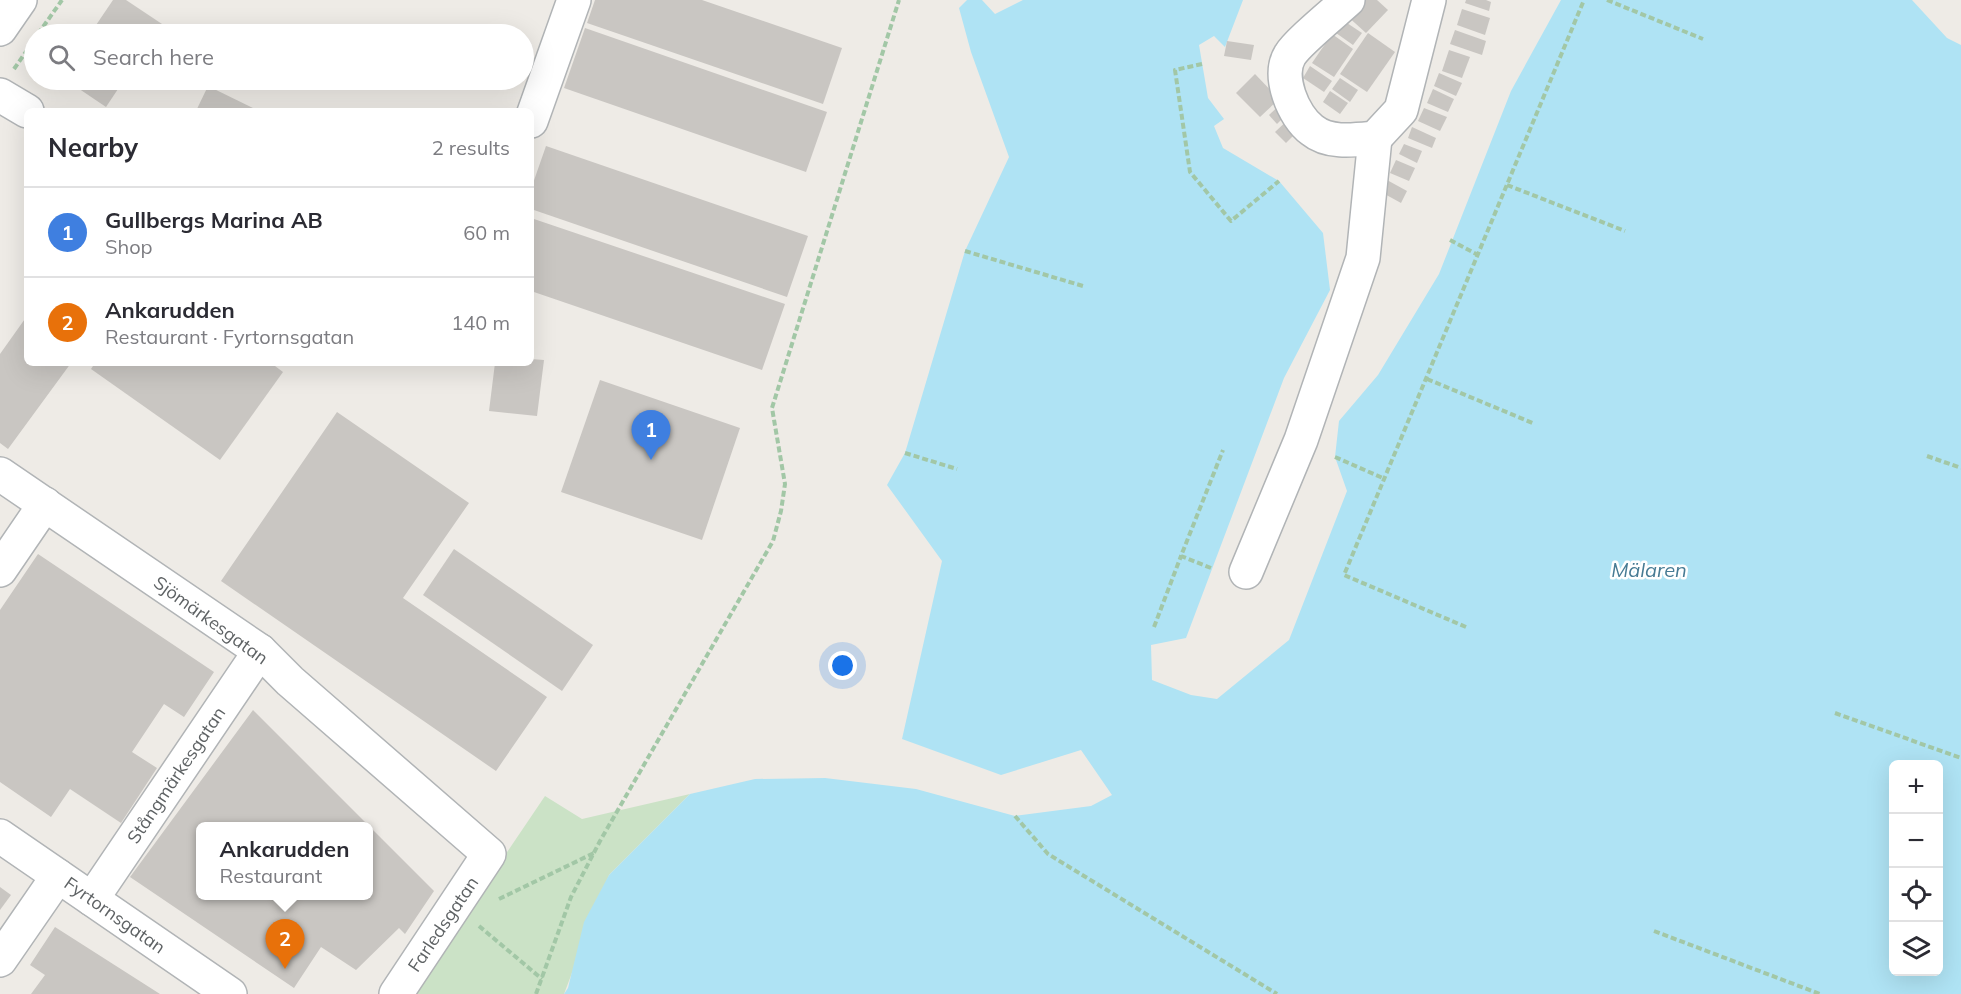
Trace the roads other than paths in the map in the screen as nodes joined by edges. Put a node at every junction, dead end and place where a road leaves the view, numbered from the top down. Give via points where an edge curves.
1 (20, 0) edge
2 (574, 0) edge
3 (1347, 0) edge
4 (1429, 0) edge
5 (0, 29) edge
6 (6, 84) edge
7 (25, 108) edge
8 (534, 113) edge
9 (1375, 138) junction
10 (0, 474) edge
11 (45, 504) junction
12 (0, 570) edge
13 (1246, 572) dead end
14 (260, 651) junction
15 (0, 836) edge
16 (489, 854) joint
17 (58, 876) junction
18 (92, 899) junction
19 (0, 960) edge
20 (230, 994) edge
21 (396, 994) edge

1 - 5 street
2 - 8 street
3 - 9 street via 1290,54 1283,76 1292,103 1312,130 1344,141
4 - 9 street via 1401,110
6 - 7 street
9 - 13 street via 1363,258 1300,440
10 - 11 street, Sjömärkesgatan
11 - 12 street
11 - 14 street, Sjömärkesgatan
14 - 16 street, Sjömärkesgatan
14 - 18 street, Stångmärkesgatan
15 - 17 street, Fyrtornsgatan
16 - 21 street, Farledsgatan
17 - 18 street, Fyrtornsgatan
17 - 19 street
18 - 20 street, Fyrtornsgatan

